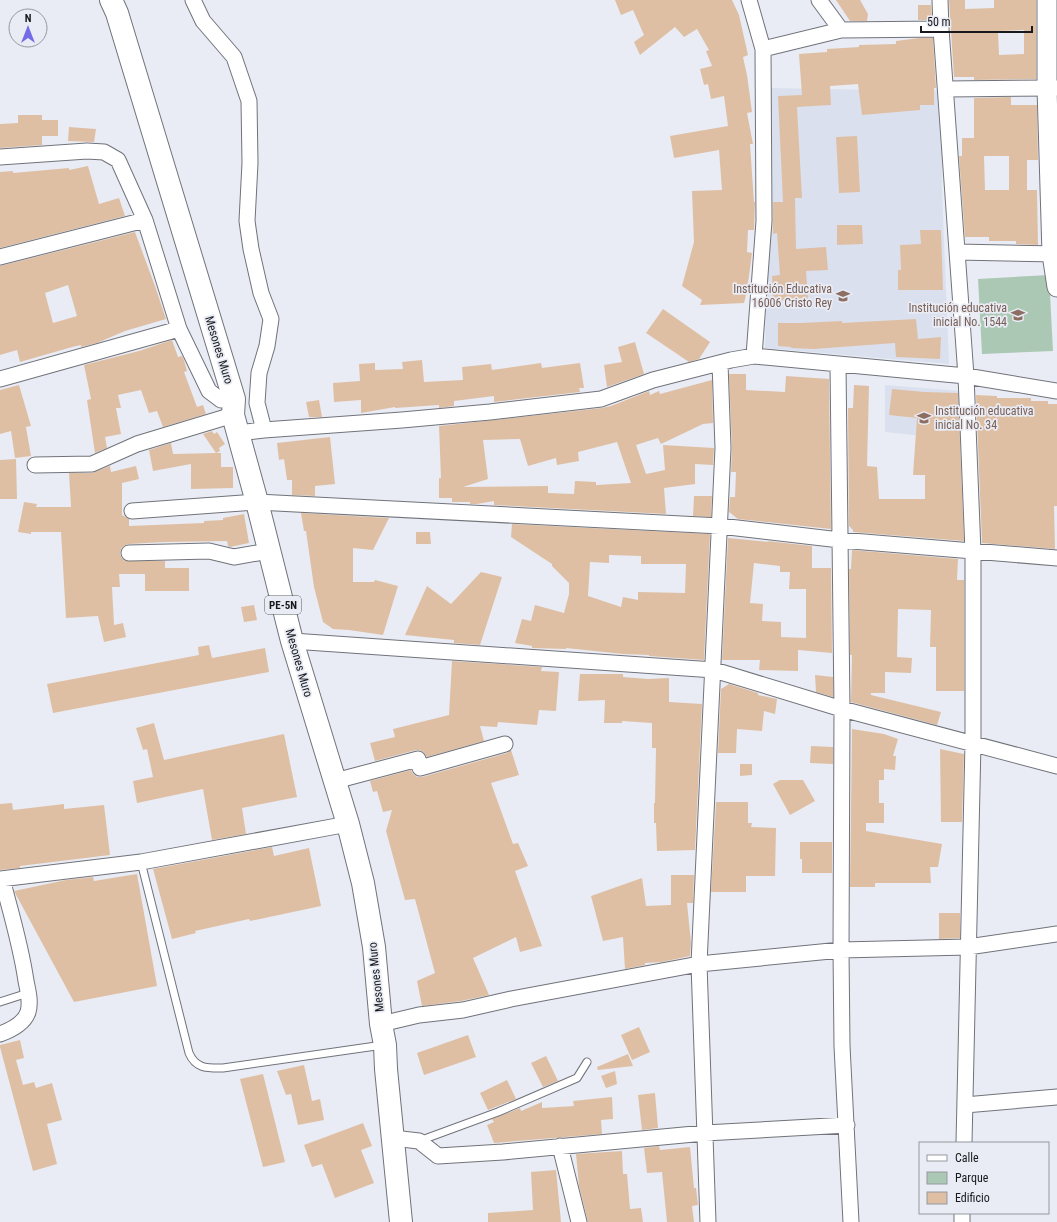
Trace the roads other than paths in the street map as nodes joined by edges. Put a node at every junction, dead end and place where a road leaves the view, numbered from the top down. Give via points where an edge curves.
1 (111, 0) edge
2 (194, 0) edge
3 (749, 0) edge
4 (819, 0) edge
5 (940, 0) edge
6 (1047, 0) edge
7 (941, 28) junction
8 (841, 30) junction
9 (763, 49) junction
10 (1052, 88) edge
11 (946, 90) junction
12 (0, 157) edge
13 (145, 220) junction
14 (957, 252) junction
15 (1055, 254) edge
16 (0, 257) edge
17 (1057, 287) edge
18 (179, 329) junction
19 (754, 356) junction
20 (720, 363) junction
21 (838, 365) junction
22 (966, 376) junction
23 (0, 379) edge
24 (1057, 391) edge
25 (235, 416) junction
26 (264, 430) junction
27 (34, 465) dead end
28 (257, 502) junction
29 (132, 511) dead end
30 (720, 526) junction
31 (840, 540) junction
32 (269, 551) junction
33 (973, 552) junction
34 (129, 553) dead end
35 (1057, 558) edge
36 (292, 641) junction
37 (714, 670) junction
38 (842, 709) junction
39 (973, 743) junction
40 (505, 744) dead end
41 (1057, 766) edge
42 (335, 781) junction
43 (348, 824) junction
44 (141, 862) junction
45 (1, 879) edge
46 (1057, 934) edge
47 (968, 948) junction
48 (841, 950) junction
49 (699, 964) junction
50 (28, 993) junction
51 (0, 1002) edge
52 (381, 1024) junction
53 (0, 1034) edge
54 (385, 1045) junction
55 (587, 1062) dead end
56 (1057, 1097) edge
57 (965, 1104) junction
58 (847, 1125) junction
59 (705, 1133) junction
60 (393, 1138) junction
61 (419, 1141) junction
62 (964, 1142) edge
63 (560, 1146) junction
64 (401, 1222) edge
65 (579, 1222) edge
66 (708, 1222) edge
67 (851, 1222) edge

1 - 25 highway, Mesones Muro / PE-5N via 117,13
2 - 26 street via 203,21 234,57 250,101 248,221 252,256 271,319 259,373 257,403
3 - 9 street
4 - 8 street
5 - 7 street
6 - 10 street
7 - 8 street
7 - 11 street
8 - 9 street
9 - 19 street via 764,221
10 - 11 street
10 - 15 street
11 - 14 street
12 - 13 street via 104,152 118,160
13 - 16 street
13 - 18 street
14 - 15 street
14 - 22 street
15 - 17 street
18 - 23 street
18 - 25 street via 209,391
19 - 20 street
19 - 21 street
20 - 26 street via 653,380 601,399 466,414
20 - 30 street via 723,448
21 - 22 street
21 - 31 street
22 - 24 street
22 - 33 street
25 - 26 street
25 - 27 street via 137,444 92,464
25 - 28 highway, Mesones Muro / PE-5N
28 - 29 street
28 - 30 street
28 - 32 highway, Mesones Muro / PE-5N
30 - 31 street
30 - 37 street
31 - 33 street
31 - 38 street
32 - 34 street via 234,556 209,551
32 - 36 highway, Mesones Muro / PE-5N
33 - 35 street
33 - 39 street
36 - 37 street
36 - 42 highway, Mesones Muro / PE-5N
37 - 38 street
37 - 49 street
38 - 39 street
38 - 48 street
39 - 41 street
39 - 47 street
40 - 42 street via 420,768 418,759
42 - 43 highway, Mesones Muro / PE-5N
43 - 44 street
43 - 52 highway, Mesones Muro / PE-5N via 363,883 374,947
44 - 45 street
44 - 54 lane via 193,1061 200,1066 223,1068
45 - 50 street via 23,960
46 - 47 street
47 - 48 street
47 - 57 street
48 - 49 street
48 - 58 street via 842,1046
49 - 52 street
49 - 59 street
50 - 51 lane
50 - 53 street via 29,1004 25,1019
52 - 54 highway, Mesones Muro / PE-5N
54 - 60 highway, Mesones Muro / PE-5N
55 - 61 lane via 577,1078 498,1112
56 - 57 street
57 - 62 street
58 - 59 street
58 - 67 street
59 - 63 street
59 - 66 street
60 - 61 street
60 - 64 highway, Mesones Muro / PE-5N
61 - 63 street via 438,1156
63 - 65 street

